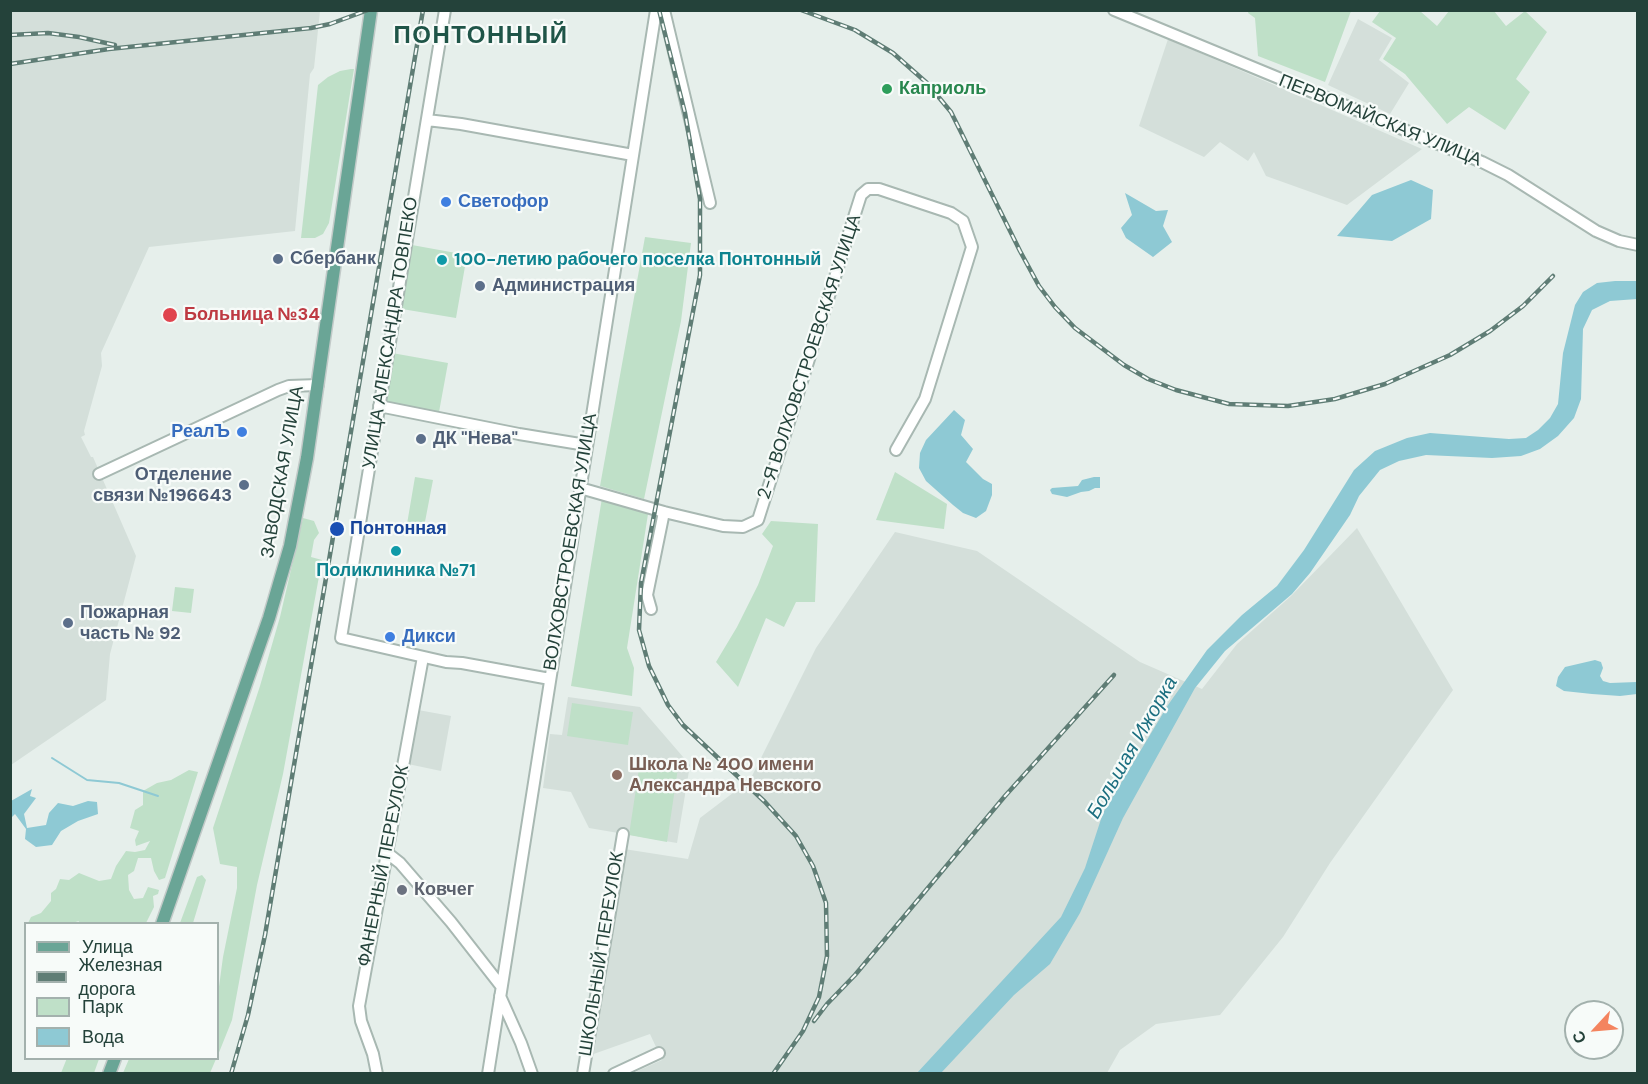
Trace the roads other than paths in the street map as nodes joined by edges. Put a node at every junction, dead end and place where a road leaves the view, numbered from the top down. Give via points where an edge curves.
1 (371, 10) edge
2 (445, 10) edge
3 (657, 10) edge
4 (664, 10) edge
5 (1114, 10) edge
6 (427, 120) junction
7 (633, 155) junction
8 (710, 203) dead end
9 (1638, 245) edge
10 (318, 385) junction
11 (379, 406) junction
12 (586, 445) junction
13 (896, 450) dead end
14 (99, 474) dead end
15 (580, 488) junction
16 (664, 512) junction
17 (651, 609) dead end
18 (423, 657) junction
19 (550, 679) junction
20 (623, 834) dead end
21 (386, 852) junction
22 (163, 922) edge
23 (500, 991) junction
24 (659, 1053) dead end
25 (377, 1074) edge
26 (488, 1074) edge
27 (532, 1074) edge
28 (583, 1074) edge
29 (614, 1074) edge

1 - 10 main road, ЗАВОДСКАЯ УЛИЦА
2 - 6 street, УЛИЦА АЛЕКСАНДРА ТОВПЕКО
3 - 7 street, ВОЛХОВСТРОЕВСКАЯ УЛИЦА
4 - 8 street
5 - 9 street, ПЕРВОМАЙСКАЯ УЛИЦА via 1482,162 1596,231
6 - 7 street
6 - 11 street, УЛИЦА АЛЕКСАНДРА ТОВПЕКО
7 - 12 street, ВОЛХОВСТРОЕВСКАЯ УЛИЦА
10 - 14 street via 278,390
10 - 22 main road, ЗАВОДСКАЯ УЛИЦА via 297,515 281,579
11 - 12 street
11 - 18 street, УЛИЦА АЛЕКСАНДРА ТОВПЕКО via 341,638
12 - 15 street, ВОЛХОВСТРОЕВСКАЯ УЛИЦА
13 - 16 street, 2-Я ВОЛХОВСТРОЕВСКАЯ УЛИЦА via 925,399 972,247 963,221 951,213 879,189 868,189 861,195 758,520 743,527 723,526
15 - 16 street
15 - 19 street, ВОЛХОВСТРОЕВСКАЯ УЛИЦА
16 - 17 street via 647,595
18 - 19 street
18 - 21 street, ФАНЕРНЫЙ ПЕРЕУЛОК
19 - 23 street, ВОЛХОВСТРОЕВСКАЯ УЛИЦА
20 - 28 street, ШКОЛЬНЫЙ ПЕРЕУЛОК
21 - 23 street via 407,871
21 - 25 street, ФАНЕРНЫЙ ПЕРЕУЛОК via 359,1006
23 - 26 street, ВОЛХОВСТРОЕВСКАЯ УЛИЦА
23 - 27 street
24 - 29 street

